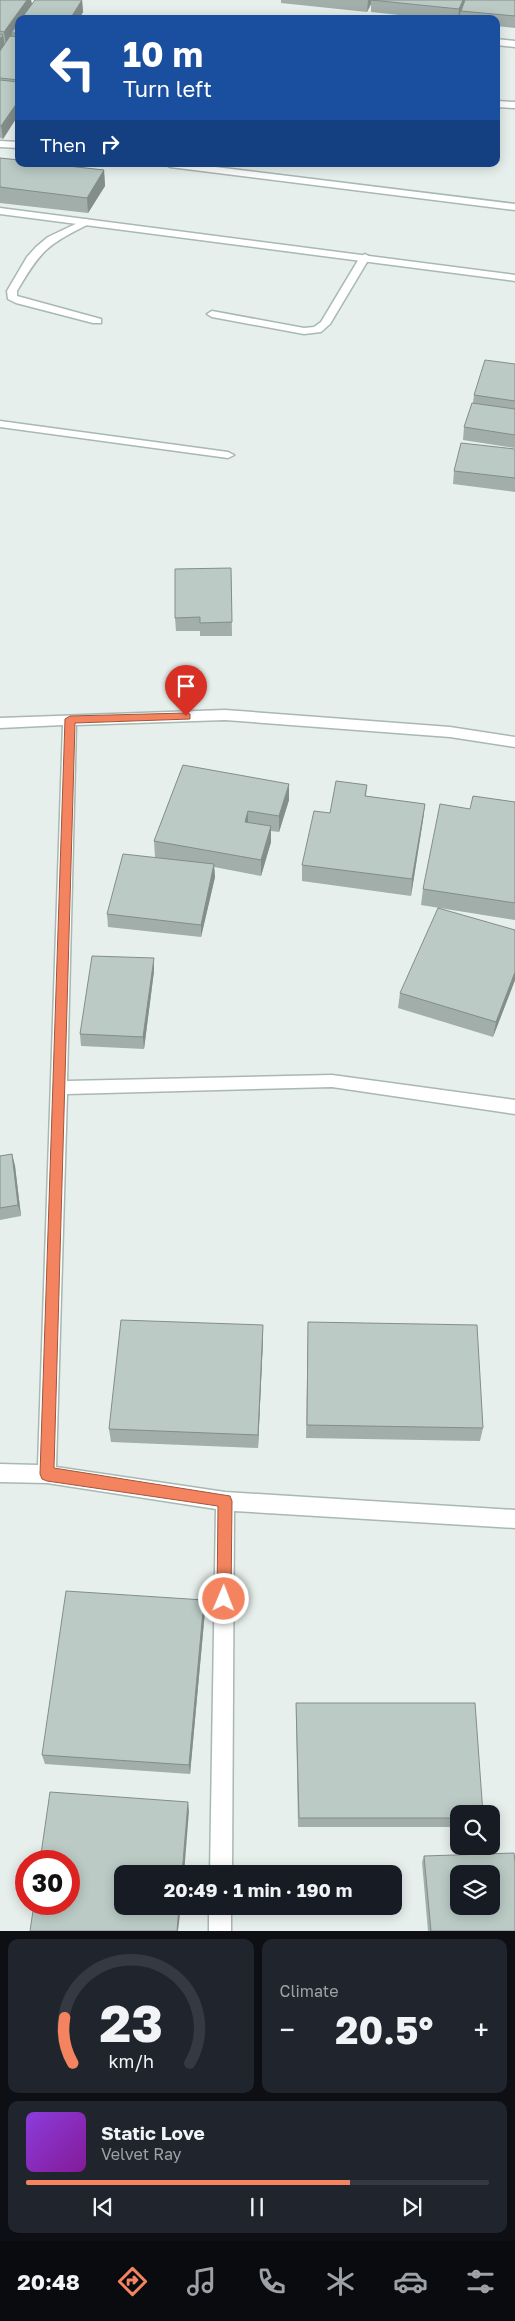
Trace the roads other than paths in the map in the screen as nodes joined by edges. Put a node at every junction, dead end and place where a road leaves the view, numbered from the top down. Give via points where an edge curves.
1 (500, 42) edge
2 (515, 44) edge
3 (500, 104) edge
4 (515, 105) edge
5 (0, 144) edge
6 (15, 145) edge
7 (194, 167) edge
8 (515, 207) edge
9 (0, 211) edge
10 (86, 222) junction
11 (365, 258) junction
12 (515, 278) edge
13 (212, 314) dead end
14 (97, 321) dead end
15 (0, 424) edge
16 (228, 455) dead end
17 (70, 719) junction
18 (0, 723) edge
19 (515, 742) edge
20 (59, 1088) junction
21 (515, 1107) edge
22 (0, 1473) edge
23 (47, 1474) junction
24 (225, 1501) junction
25 (515, 1519) edge
26 (221, 1865) edge
27 (220, 1915) edge
28 (220, 1931) edge

1 - 2 street
3 - 4 street
5 - 6 street
7 - 8 street
9 - 10 street
10 - 11 street
10 - 14 street via 52,240 36,253 12,291 12,297
11 - 12 street
11 - 13 street via 325,324 317,330 304,331
15 - 16 street
17 - 18 street
17 - 19 street via 225,715 450,732
17 - 20 street
20 - 21 street via 332,1081
20 - 23 street
22 - 23 street
23 - 24 street
24 - 25 street
24 - 26 street
27 - 28 street

